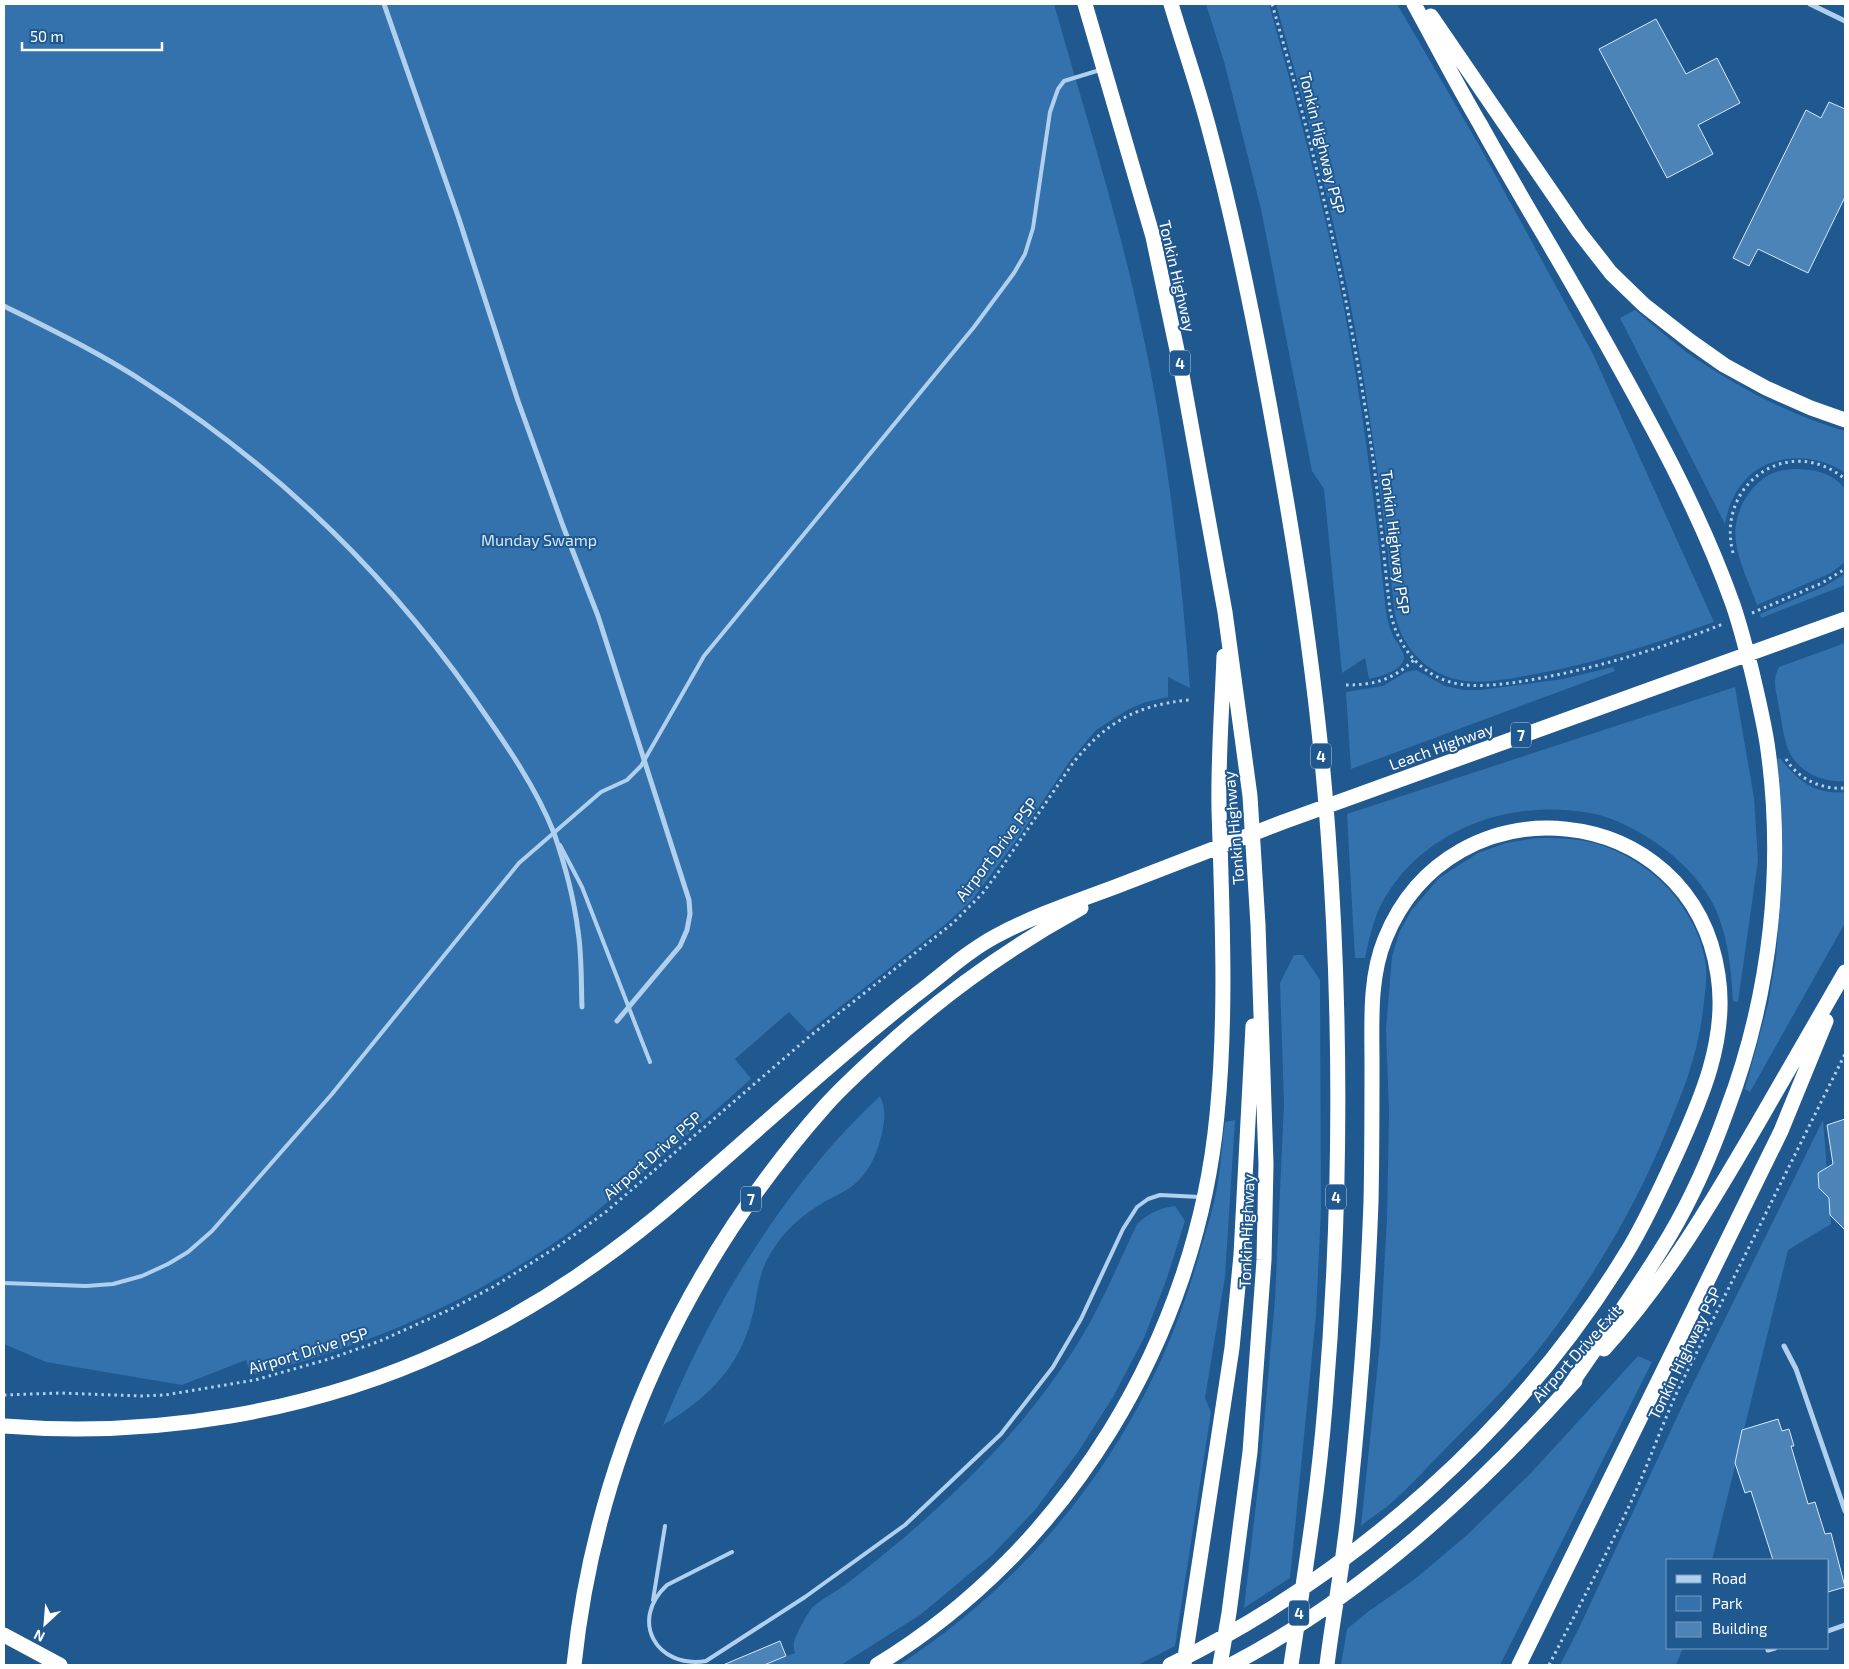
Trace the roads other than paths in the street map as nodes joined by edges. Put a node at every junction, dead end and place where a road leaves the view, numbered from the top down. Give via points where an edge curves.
1 (384, 4) edge
2 (1085, 4) edge
3 (1171, 4) edge
4 (1414, 4) edge
5 (1422, 4) edge
6 (1810, 4) edge
7 (1845, 21) edge
8 (1104, 68) junction
9 (4, 306) edge
10 (1845, 420) edge
11 (1225, 612) junction
12 (1845, 615) edge
13 (1845, 619) edge
14 (1825, 627) junction
15 (644, 760) junction
16 (554, 833) junction
17 (1134, 880) junction
18 (1258, 925) junction
19 (1845, 973) edge
20 (582, 1007) dead end
21 (629, 1007) junction
22 (618, 1021) dead end
23 (650, 1062) dead end
24 (1205, 1198) junction
25 (4, 1283) edge
26 (1784, 1346) dead end
27 (1569, 1388) junction
28 (4, 1426) edge
29 (1845, 1511) edge
30 (665, 1526) dead end
31 (732, 1552) dead end
32 (652, 1605) junction
33 (1845, 1625) edge
34 (1829, 1631) edge
35 (4, 1635) edge
36 (1772, 1649) edge
37 (1768, 1650) dead end
38 (60, 1665) edge
39 (574, 1665) edge
40 (877, 1665) edge
41 (1170, 1665) edge
42 (1184, 1665) edge
43 (1220, 1665) edge
44 (1231, 1665) edge
45 (1291, 1665) edge
46 (1327, 1665) edge
47 (1519, 1665) edge

1 - 15 street via 518,401 598,616
2 - 8 highway, Tonkin Highway / 4
3 - 45 highway, 4 via 1208,125 1256,328 1291,526 1313,681 1328,832 1338,1031 1332,1309 1325,1409
4 - 27 highway via 1688,496 1741,629 1767,743 1774,815 1771,921 1765,968 1746,1056 1709,1154 1670,1234
5 - 10 highway via 1562,209 1611,273 1644,305 1724,365 1766,388
6 - 7 street
8 - 11 highway, Tonkin Highway / 4 via 1153,237 1181,369
8 - 15 lane via 1064,81 1054,98 1033,228 1025,254 1014,273 974,327 704,656
9 - 16 street via 145,382 257,462 313,512 364,561 449,663 519,766
11 - 18 highway, Tonkin Highway / 4 via 1250,796
11 - 24 highway via 1219,806 1221,1060 1217,1118
12 - 14 highway
13 - 14 highway, Leach Highway / 7
14 - 17 highway, Leach Highway / 7 via 1348,798
15 - 16 lane via 627,780 601,792
15 - 21 street via 689,900 690,914 680,946
16 - 20 street via 570,886 579,932
16 - 21 lane via 582,887
16 - 25 lane via 519,863 332,1094 212,1231 188,1252 142,1276 113,1284
17 - 28 highway via 1025,921 990,939 882,1021 630,1240 517,1314 447,1350 337,1391 219,1418 101,1429
17 - 39 highway, 7 via 1000,957 904,1030 826,1104 748,1203 711,1258 690,1297 635,1413 597,1531
18 - 42 highway via 1241,1245 1232,1348
18 - 43 highway, Tonkin Highway / 4 via 1266,1164 1264,1260 1250,1452
19 - 27 highway, Airport Drive Exit via 1692,1235 1626,1324
19 - 47 highway via 1781,1131
21 - 22 street
21 - 23 lane
24 - 32 lane via 1160,1195 1138,1207 1123,1229 1081,1319 1053,1367 1000,1434 904,1525 805,1597 706,1661 684,1662 664,1654 651,1637
24 - 40 highway via 1181,1284 1158,1340 1133,1394 1094,1456 1052,1512 1000,1569 954,1611
26 - 29 street via 1796,1369
27 - 44 highway, Airport Drive Exit via 1499,1463 1412,1542 1326,1607
30 - 32 lane
31 - 32 lane via 667,1585
33 - 34 street
35 - 38 highway
36 - 37 street
41 - 46 highway via 1259,1617 1353,1552 1439,1480 1523,1396 1560,1351 1630,1248 1653,1205 1684,1138 1712,1064 1721,1009 1718,973 1700,918 1686,895 1652,862 1610,838 1556,827 1493,836 1475,843 1439,865 1413,892 1392,922 1380,953 1372,1015 1371,1181 1365,1331 1346,1535

